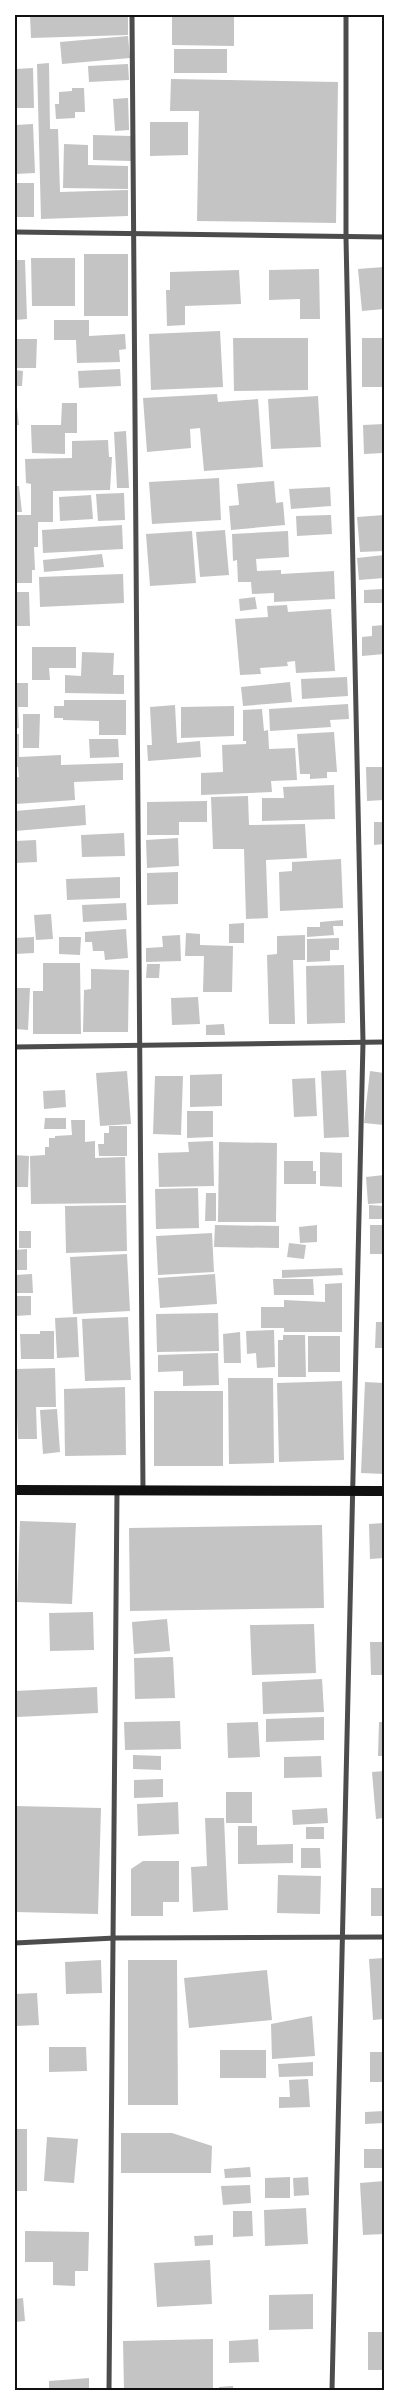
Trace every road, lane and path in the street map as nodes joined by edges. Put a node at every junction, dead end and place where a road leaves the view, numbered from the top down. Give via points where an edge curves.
1 (132, 15) edge
2 (346, 15) edge
3 (15, 232) edge
4 (136, 232) junction
5 (384, 237) edge
6 (346, 238) junction
7 (363, 1042) junction
8 (384, 1042) edge
9 (15, 1047) edge
10 (141, 1047) junction
11 (15, 1490) edge
12 (117, 1490) junction
13 (143, 1490) junction
14 (384, 1491) edge
15 (352, 1492) junction
16 (343, 1936) junction
17 (384, 1937) edge
18 (115, 1938) junction
19 (15, 1943) edge
20 (110, 2390) edge
21 (332, 2390) edge

1 - 4 street
2 - 6 street
3 - 4 street
4 - 6 street
4 - 10 street
5 - 6 street
6 - 7 street
7 - 8 street
7 - 10 street
7 - 15 street
9 - 10 street
10 - 13 street
11 - 12 main road
12 - 13 main road
12 - 18 street
13 - 15 main road
14 - 15 main road
15 - 16 street
16 - 17 street
16 - 18 street
16 - 21 street
18 - 19 street
18 - 20 street

